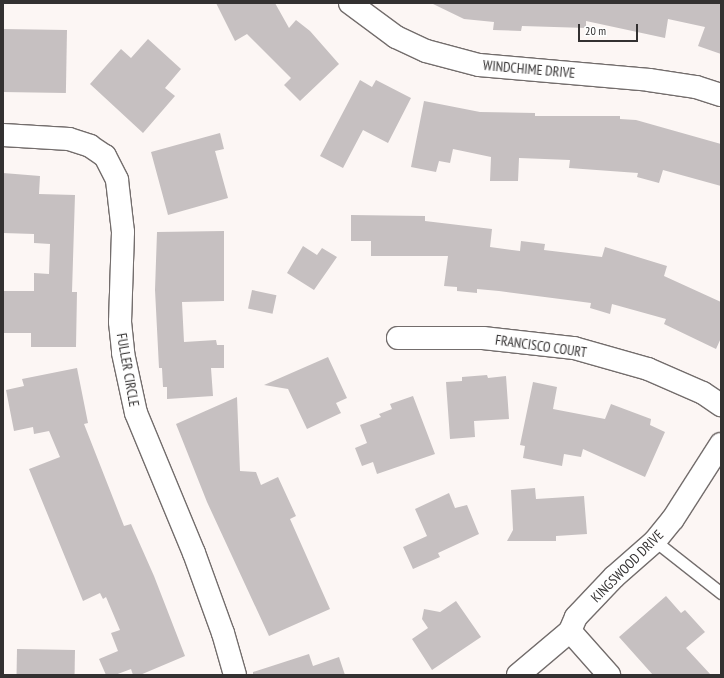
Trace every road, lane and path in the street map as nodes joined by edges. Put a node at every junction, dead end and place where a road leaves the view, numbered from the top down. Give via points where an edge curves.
1 (350, 3) edge
2 (721, 96) edge
3 (3, 135) edge
4 (398, 338) dead end
5 (721, 405) edge
6 (721, 444) edge
7 (655, 541) junction
8 (721, 592) edge
9 (570, 631) junction
10 (235, 675) edge
11 (518, 675) edge
12 (609, 675) edge

1 - 2 street, WINDCHIME DRIVE via 396,37 426,51 479,65 649,80 696,87
3 - 10 street, FULLER CIRCLE via 69,139 90,146 105,156 117,180 123,232 120,322 123,353 136,413 194,553 223,633
4 - 5 street, FRANCISCO COURT via 483,338 574,348 648,369 704,393
6 - 7 street, KINGSWOOD DRIVE via 673,519
7 - 8 lane
7 - 9 street, KINGSWOOD DRIVE via 614,577 576,617
9 - 11 street, KINGSWOOD DRIVE
9 - 12 street

